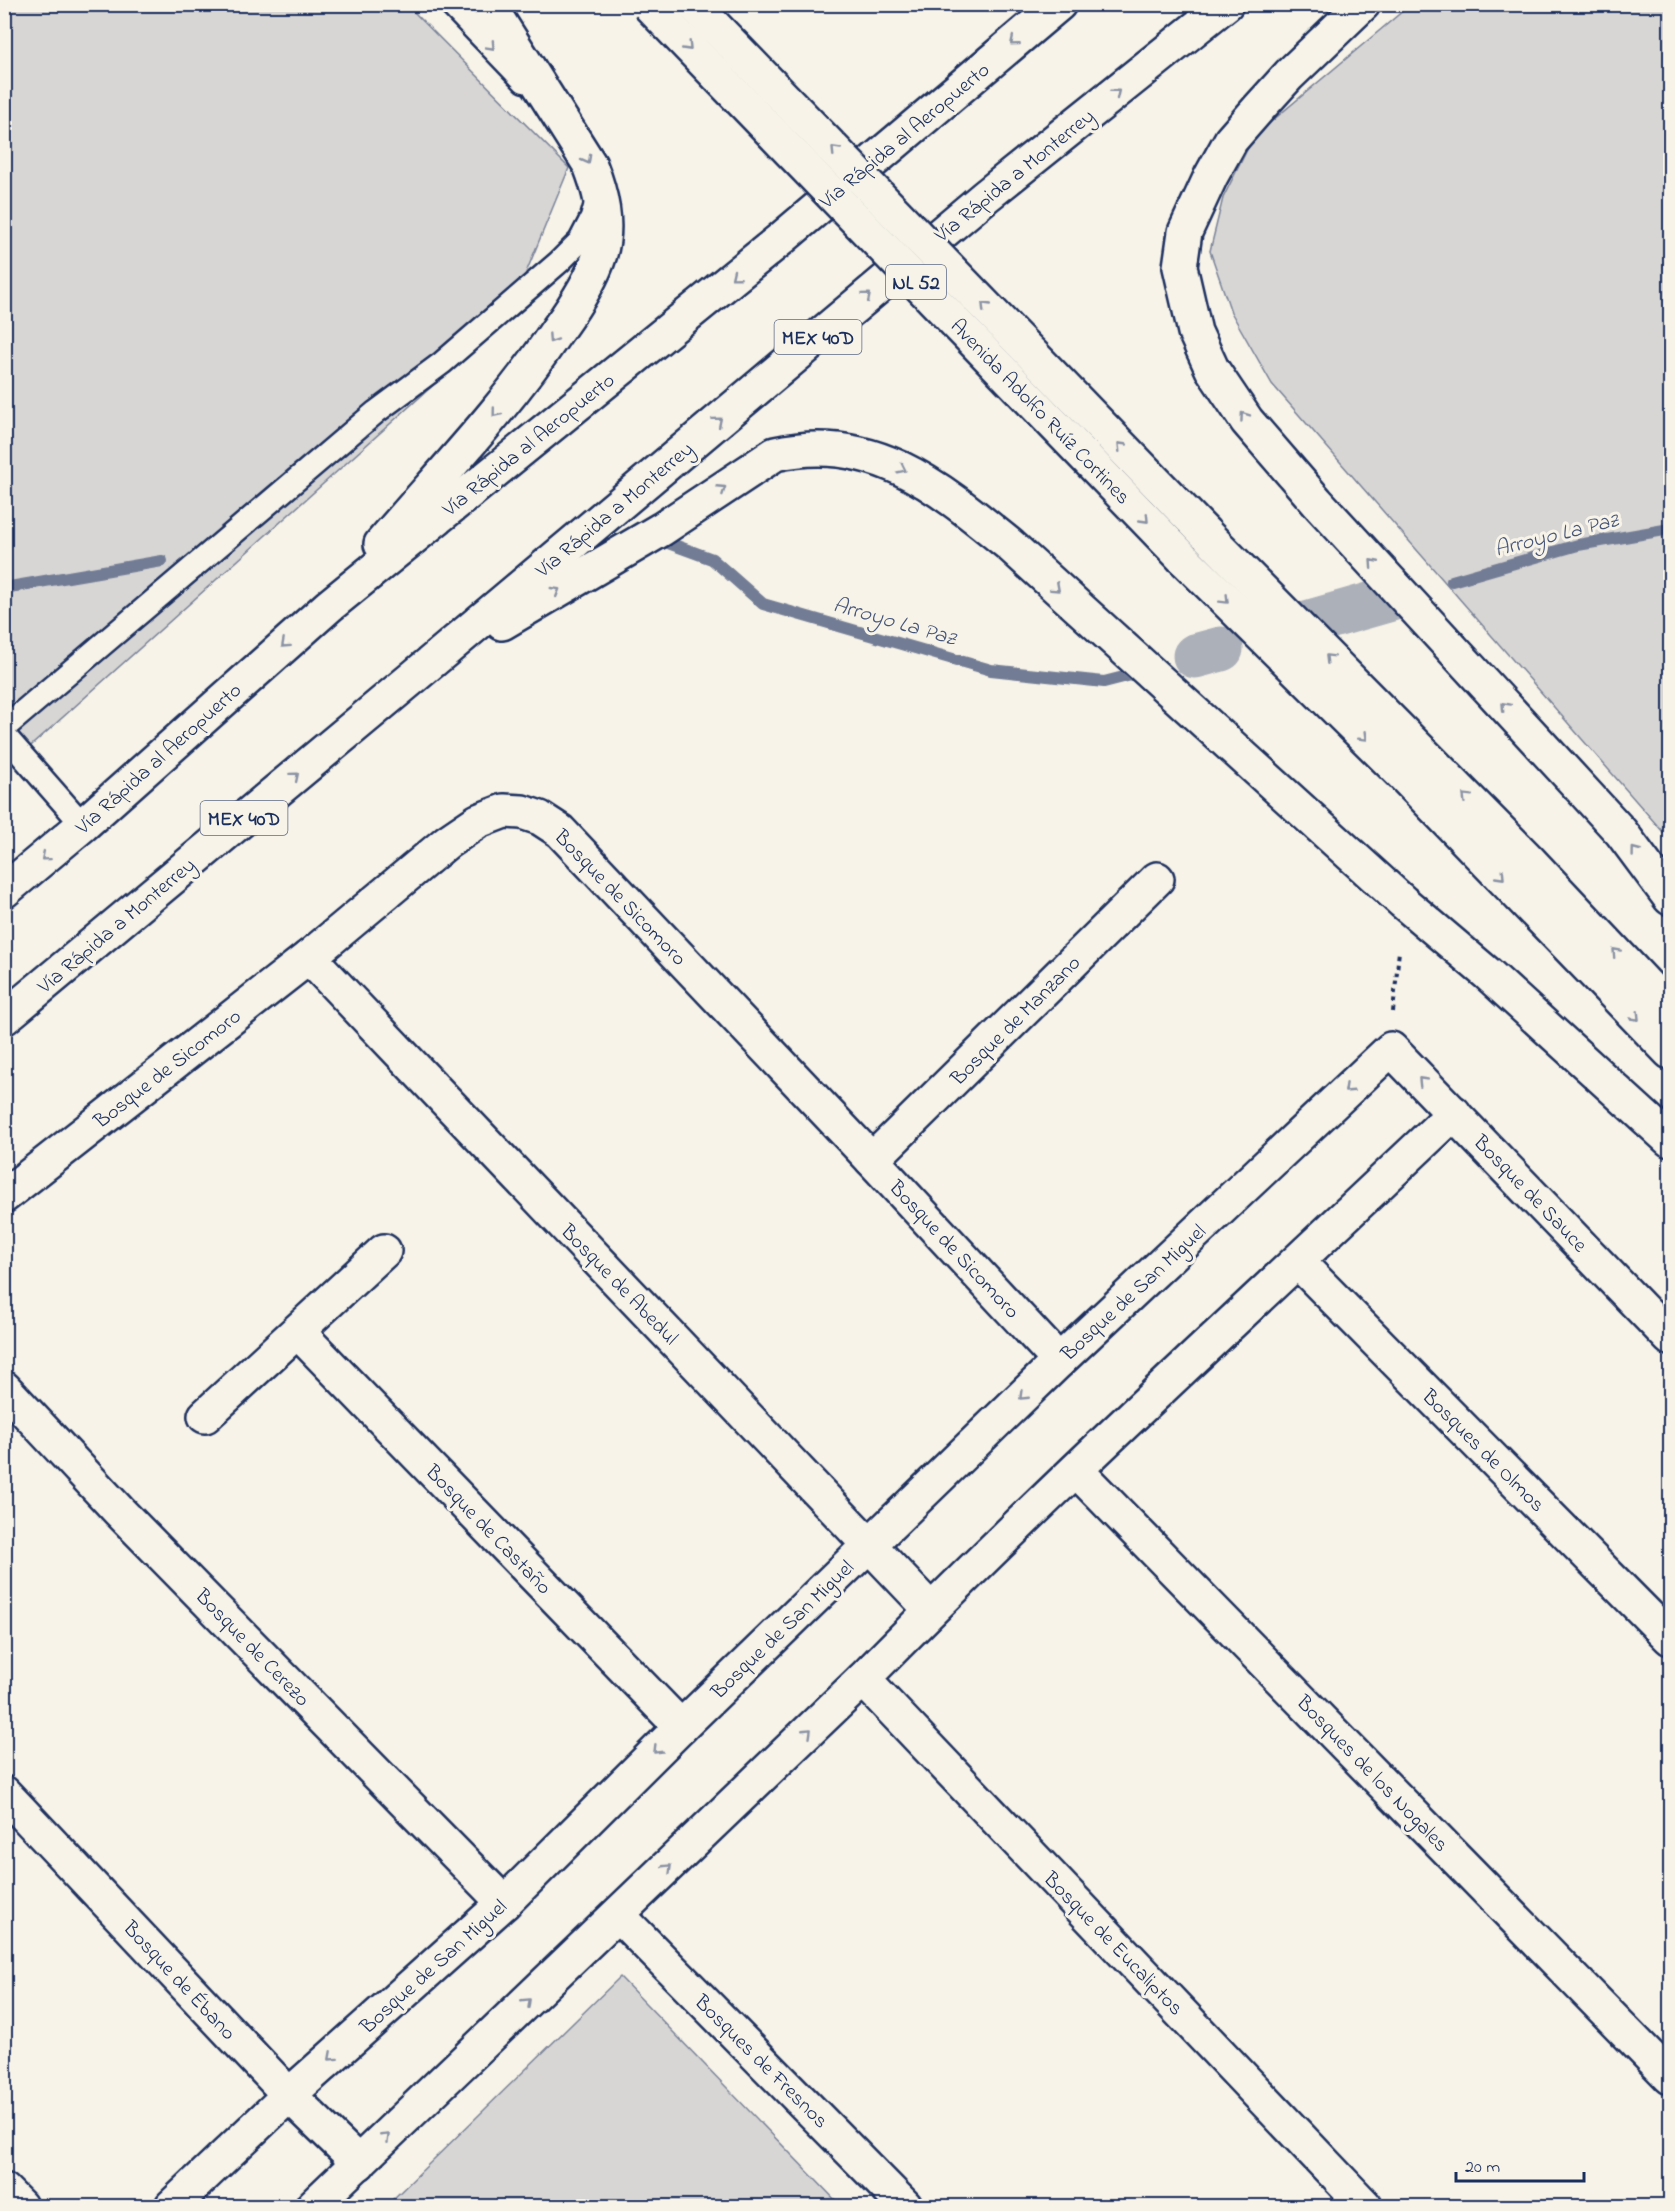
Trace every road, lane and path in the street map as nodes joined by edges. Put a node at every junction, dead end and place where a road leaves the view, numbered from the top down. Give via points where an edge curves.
1 (450, 4) edge
2 (488, 4) edge
3 (648, 4) edge
4 (693, 4) edge
5 (1059, 4) edge
6 (1226, 4) edge
7 (1363, 4) edge
8 (568, 128) junction
9 (600, 190) junction
10 (329, 606) junction
11 (416, 675) junction
12 (4, 728) edge
13 (4, 735) edge
14 (83, 825) junction
15 (1157, 879) dead end
16 (4, 891) edge
17 (1671, 898) edge
18 (1403, 902) junction
19 (309, 957) junction
20 (1671, 1010) edge
21 (4, 1018) edge
22 (1391, 1049) junction
23 (1671, 1052) edge
24 (1454, 1113) junction
25 (1671, 1140) edge
26 (872, 1160) junction
27 (4, 1196) edge
28 (384, 1251) dead end
29 (1298, 1262) junction
30 (298, 1332) junction
31 (1671, 1338) edge
32 (1059, 1361) junction
33 (4, 1388) edge
34 (205, 1416) dead end
35 (1076, 1470) junction
36 (868, 1546) junction
37 (931, 1610) junction
38 (1671, 1638) edge
39 (863, 1679) junction
40 (681, 1727) junction
41 (4, 1793) edge
42 (504, 1904) junction
43 (618, 1915) junction
44 (1671, 2077) edge
45 (289, 2096) junction
46 (359, 2163) junction
47 (4, 2190) edge
48 (20, 2206) edge
49 (172, 2206) edge
50 (313, 2206) edge
51 (905, 2206) edge
52 (1365, 2206) edge

1 -> 8 lane
2 - 8 main road
3 -> 23 main road, Avenida Adolfo Ruíz Cortines / NL 52, bridge via 1184,559 1404,776
20 -> 4 main road, bridge
5 -> 10 main road, Vía Rápida al Aeropuerto via 781,239
11 -> 6 main road, Vía Rápida a Monterrey / MEX 40D via 986,196
17 -> 7 main road via 1621,832 1247,421 1212,369 1195,332 1180,267 1185,232 1211,176 1231,140 1259,108
8 -> 9 main road
9 -> 10 main road via 604,221 600,253 568,315 533,368 488,423
9 - 12 lane via 580,241 559,262 442,363 366,420
10 -> 14 main road, Vía Rápida al Aeropuerto
11 -> 18 main road via 662,529 775,454 808,448 858,452 910,473 988,527
21 -> 11 main road, Vía Rápida a Monterrey / MEX 40D
13 - 14 lane
14 -> 16 main road, Vía Rápida al Aeropuerto
15 - 26 main road, Bosque de Manzano
18 - 22 path
18 - 25 main road
19 - 26 main road, Bosque de Sicomoro via 447,842 478,821 504,811 540,818 560,831
19 - 27 main road, Bosque de Sicomoro
19 - 36 main road, Bosque de Abedul
24 -> 22 main road, Bosque de Sauce
22 -> 32 main road, Bosque de San Miguel
24 - 29 main road
24 - 31 main road, Bosque de Sauce
26 - 32 main road, Bosque de Sicomoro
28 - 30 main road
29 - 35 main road
29 - 38 main road, Bosques de Olmos
30 - 34 main road
30 - 40 main road, Bosque de Castaño
32 -> 36 main road, Bosque de San Miguel
33 - 42 main road, Bosque de Cerezo via 118,1510
35 - 37 main road
35 - 44 main road, Bosques de los Nogales
36 - 37 main road, Bosque de Abedul
36 - 40 main road, Bosque de San Miguel
37 - 39 main road
43 -> 39 main road
39 - 52 main road, Bosque de Eucaliptos
40 -> 42 main road, Bosque de San Miguel
41 - 45 main road, Bosque de Ébano
42 -> 45 main road, Bosque de San Miguel
46 -> 43 main road
43 - 51 main road, Bosques de Fresnos
45 - 46 main road, Bosque de Ébano
45 - 49 main road, Bosque de San Miguel
46 - 50 main road
47 - 48 main road

